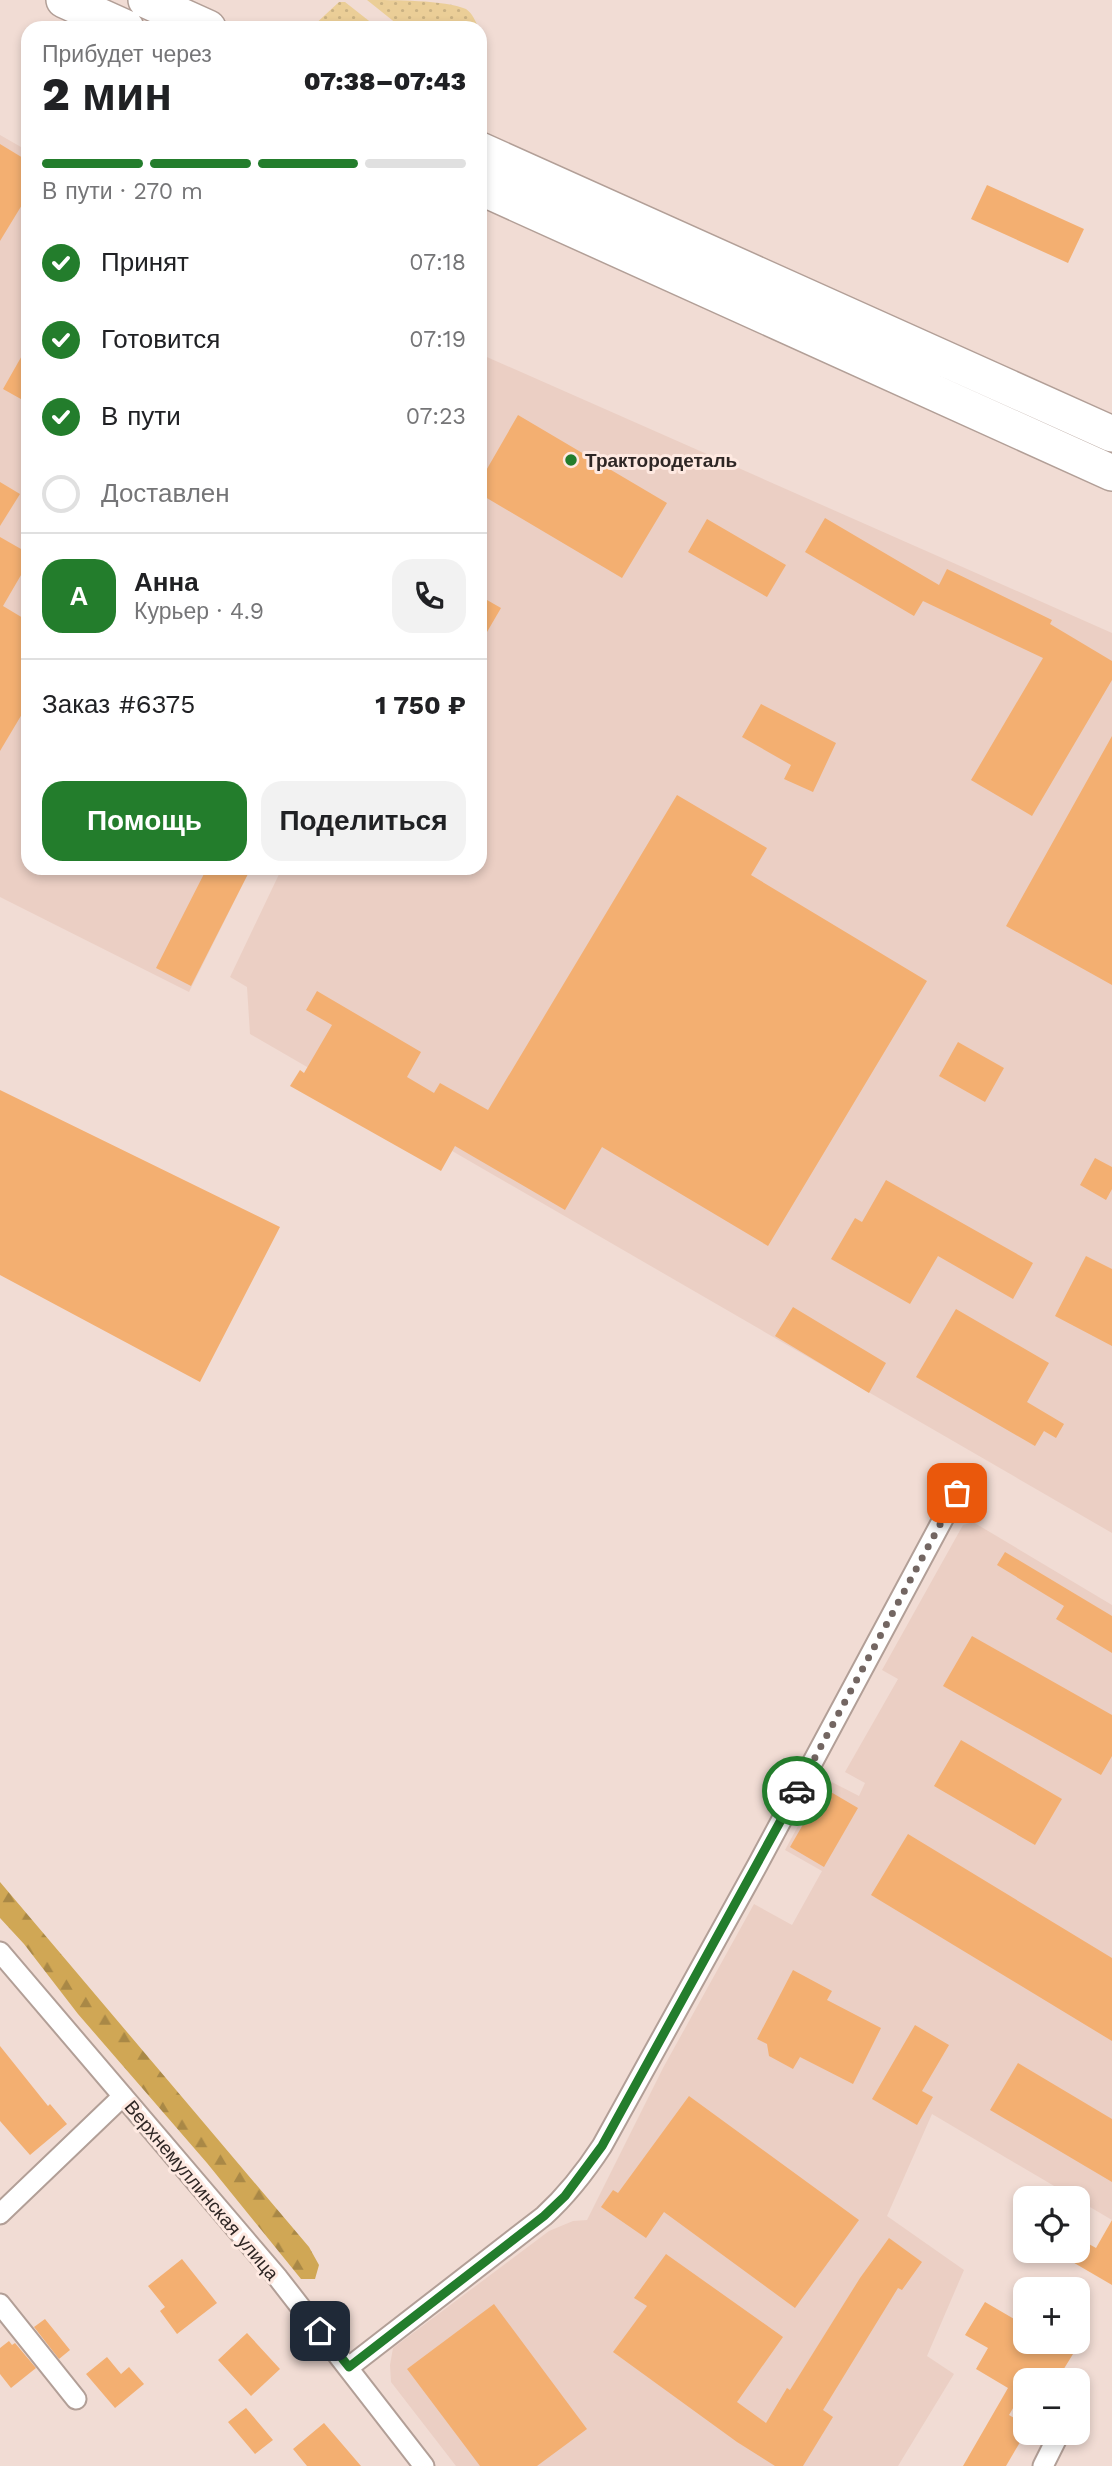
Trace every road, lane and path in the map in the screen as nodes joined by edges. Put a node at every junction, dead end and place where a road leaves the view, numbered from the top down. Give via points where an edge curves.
1 (64, 0) edge
2 (146, 0) edge
3 (110, 21) edge
4 (192, 21) edge
5 (487, 153) edge
6 (487, 190) edge
7 (1112, 434) edge
8 (1112, 473) edge
9 (957, 1493) dead end
10 (0, 1952) edge
11 (123, 2096) junction
12 (0, 2214) edge
13 (0, 2304) edge
14 (349, 2367) junction
15 (76, 2399) dead end
16 (1054, 2445) edge
17 (424, 2466) edge
18 (1043, 2466) edge

1 - 3 highway
2 - 4 highway
5 - 7 highway
6 - 8 highway
9 - 14 street via 752,1875 583,2174 544,2216
10 - 11 street, Верхнемуллинская улица
11 - 12 street
11 - 14 street, Верхнемуллинская улица
13 - 15 street
14 - 17 street, Верхнемуллинская улица
16 - 18 street

